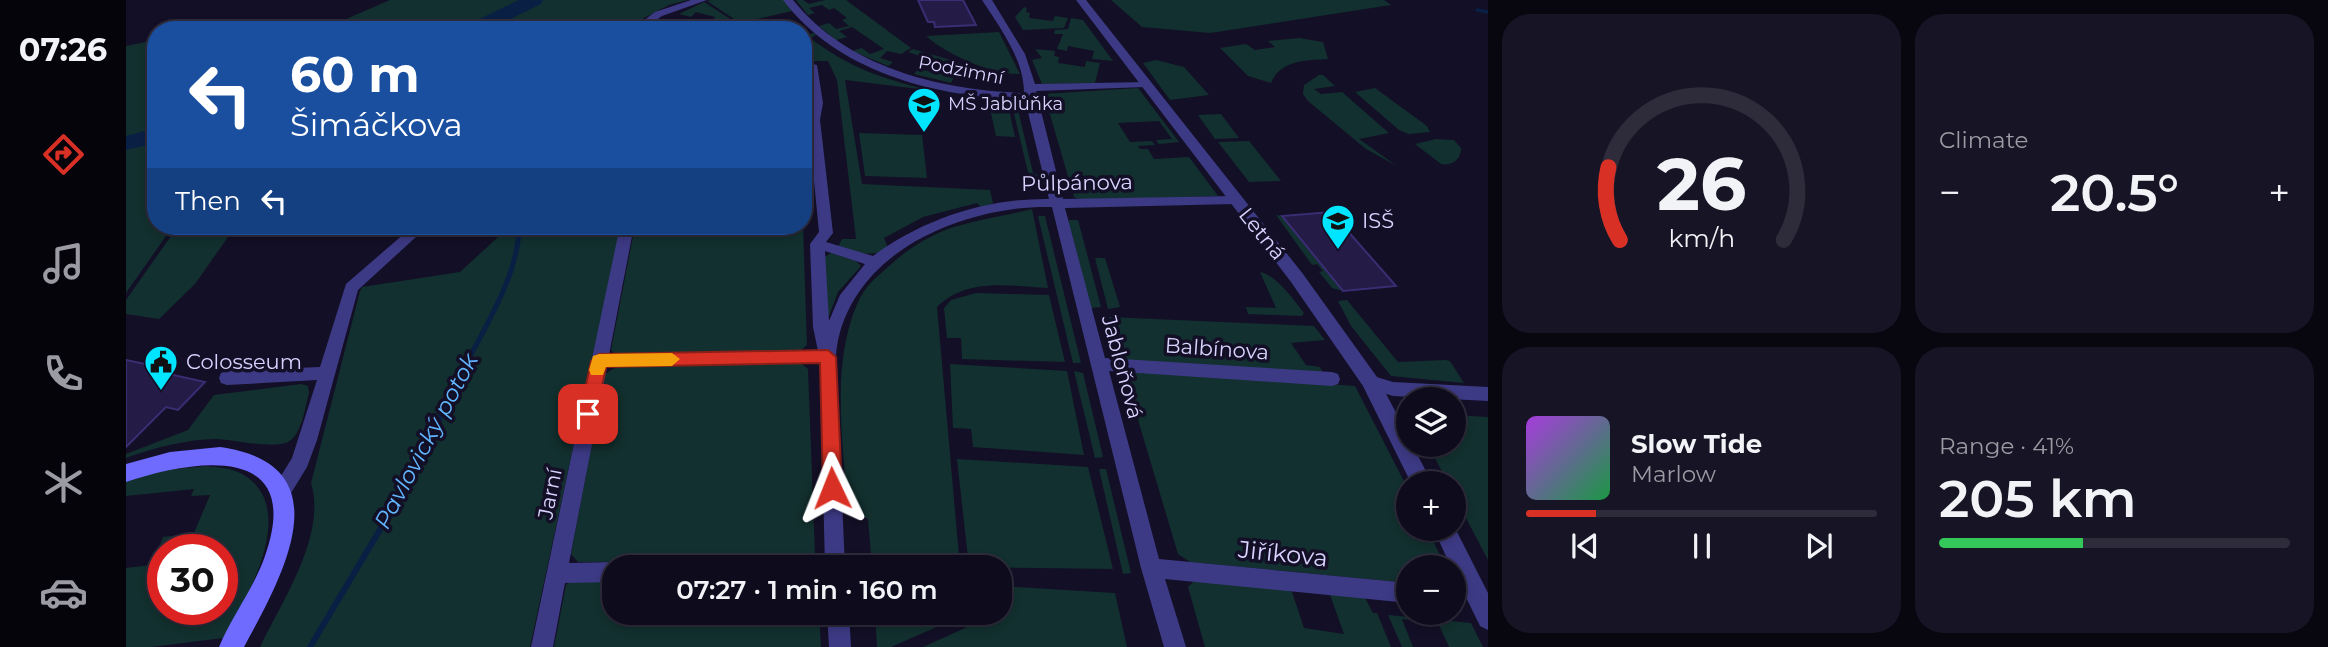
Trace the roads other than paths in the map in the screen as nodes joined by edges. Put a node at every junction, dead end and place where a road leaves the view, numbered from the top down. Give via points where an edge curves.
1 (702, 0) edge
2 (788, 0) edge
3 (988, 0) edge
4 (1081, 0) edge
5 (685, 5) junction
6 (646, 21) edge
7 (661, 21) edge
8 (807, 21) edge
9 (812, 27) edge
10 (812, 65) dead end
11 (1145, 83) junction
12 (1030, 92) junction
13 (812, 110) edge
14 (812, 148) edge
15 (1234, 200) junction
16 (1058, 205) junction
17 (411, 235) edge
18 (625, 235) edge
19 (817, 244) junction
20 (875, 262) junction
21 (828, 357) junction
22 (599, 361) junction
23 (1098, 364) junction
24 (326, 373) junction
25 (227, 378) dead end
26 (1332, 379) dead end
27 (1370, 382) junction
28 (1488, 394) edge
29 (1416, 471) edge
30 (126, 473) edge
31 (281, 492) junction
32 (1450, 541) edge
33 (835, 555) edge
34 (1151, 568) junction
35 (602, 572) edge
36 (557, 573) junction
37 (1396, 592) edge
38 (1488, 618) edge
39 (839, 625) edge
40 (231, 647) edge
41 (542, 647) edge
42 (841, 647) edge
43 (1175, 647) edge

1 - 5 street
2 - 8 street, Podzimní
3 - 12 street, Jabloňová via 1030,79
4 - 11 street, Letná
5 - 6 street
5 - 7 street
9 - 12 street, Podzimní via 859,60 932,83 1008,97
10 - 13 street via 817,103
11 - 12 street, Podzimní
11 - 15 street, Letná
12 - 16 street, Jabloňová
14 - 19 street via 826,233
15 - 16 street, Půlpánova
15 - 27 street, Letná via 1297,278
16 - 20 street, Půlpánova via 1025,204 949,219 910,236
16 - 23 street, Jabloňová
17 - 24 street via 351,288
18 - 22 street, Jarní
19 - 20 street
19 - 21 street via 821,327
20 - 21 street, Půlpánova via 844,301
21 - 22 street
21 - 33 street
22 - 36 street, Jarní
23 - 26 street, Balbínova
23 - 34 street, Jabloňová
24 - 25 street
24 - 31 street via 300,461
27 - 28 street via 1393,389
27 - 29 street, Letná
30 - 31 main road via 166,461 228,456 261,467
31 - 40 main road via 281,544
32 - 38 street
34 - 37 street, Jiříkova
34 - 43 street, Jabloňová
35 - 36 street
36 - 41 street, Jarní
39 - 42 street

